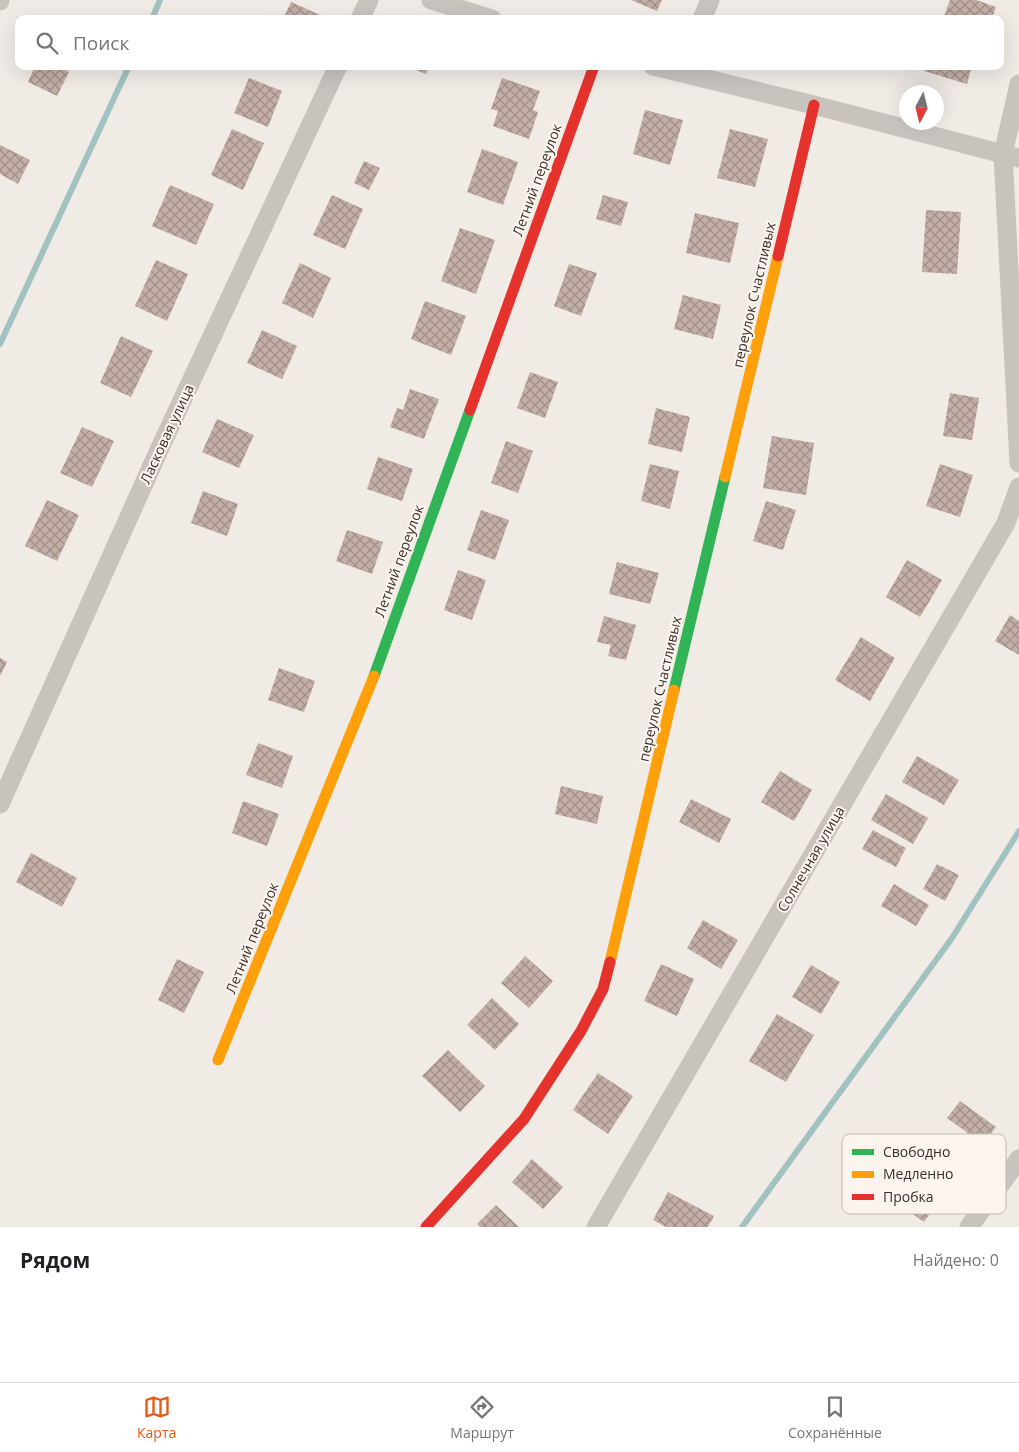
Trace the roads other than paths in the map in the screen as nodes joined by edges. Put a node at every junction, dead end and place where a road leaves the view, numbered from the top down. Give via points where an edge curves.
1 (369, 0) edge
2 (431, 0) edge
3 (710, 0) edge
4 (362, 15) edge
5 (479, 15) edge
6 (704, 15) edge
7 (336, 70) edge
8 (593, 70) edge
9 (682, 70) edge
10 (1019, 84) edge
11 (814, 105) junction
12 (1011, 156) edge
13 (1019, 463) edge
14 (1019, 487) edge
15 (0, 804) edge
16 (218, 1060) dead end
17 (1019, 1159) edge
18 (1006, 1177) edge
19 (979, 1214) edge
20 (426, 1227) edge
21 (596, 1227) edge
22 (969, 1227) edge

1 - 4 street
2 - 5 street
3 - 6 street
7 - 15 street, Ласковая улица
8 - 16 street, Летний переулок via 372,681
9 - 11 street
10 - 12 street
11 - 12 street
11 - 20 street, переулок Счастливых via 603,990 581,1031 524,1119
12 - 13 street
14 - 21 street, Солнечная улица via 1006,523
17 - 18 street
19 - 22 street

